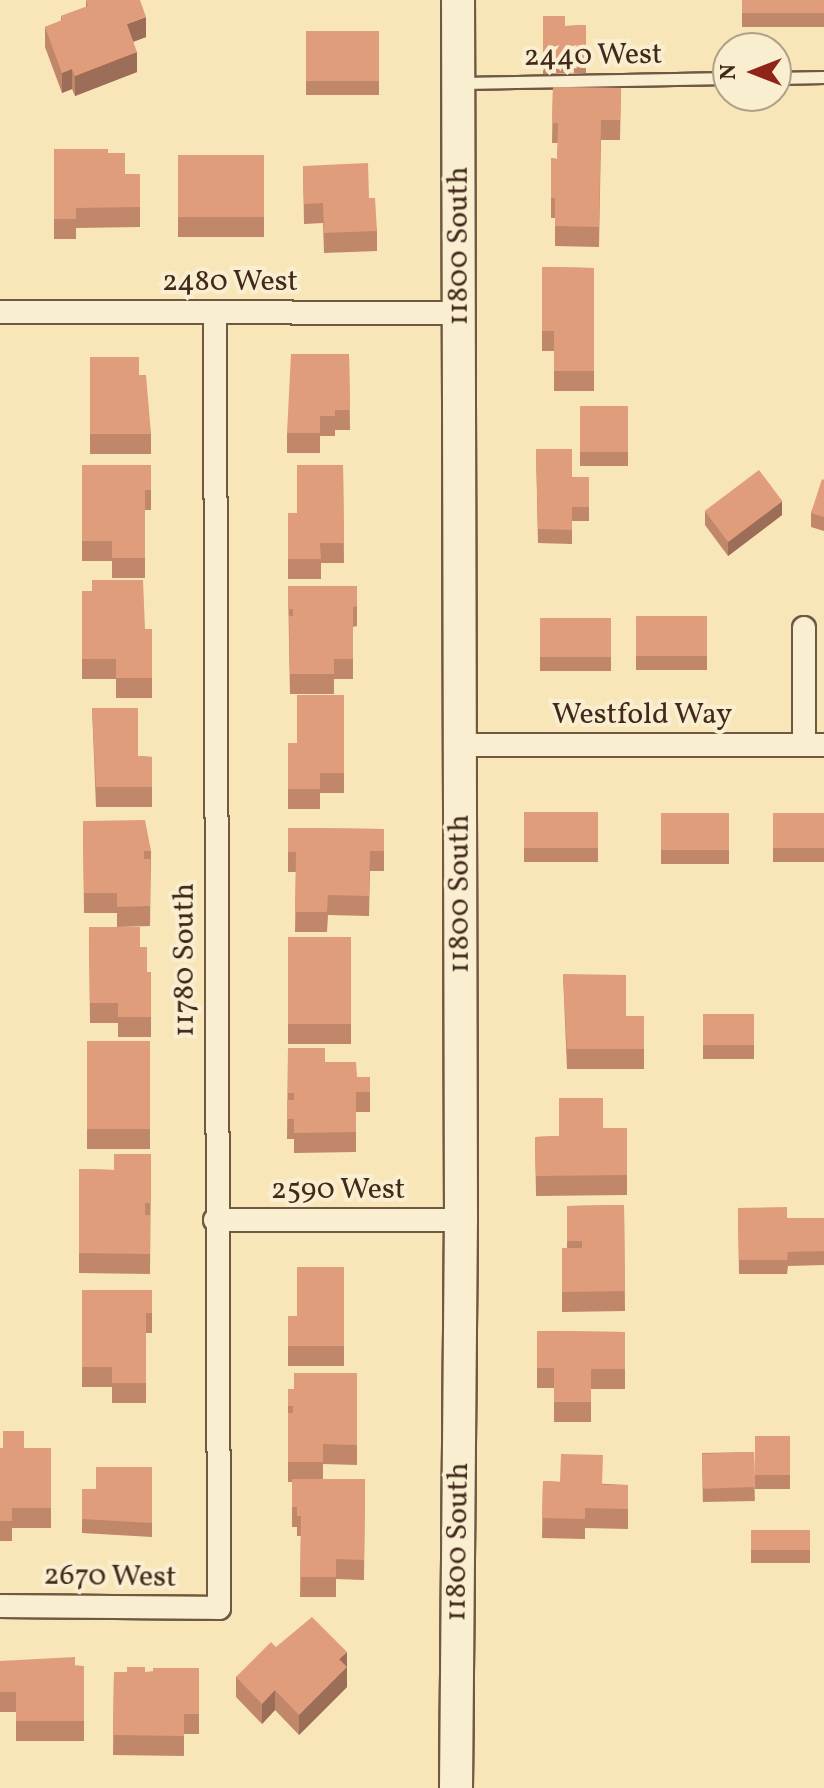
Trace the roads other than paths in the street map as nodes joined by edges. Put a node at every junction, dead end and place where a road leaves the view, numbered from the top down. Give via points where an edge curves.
1 (458, 0) edge
2 (824, 77) edge
3 (712, 78) edge
4 (792, 78) edge
5 (458, 83) junction
6 (0, 312) edge
7 (215, 312) junction
8 (459, 313) junction
9 (804, 628) dead end
10 (460, 745) junction
11 (814, 745) edge
12 (215, 1220) junction
13 (461, 1220) junction
14 (0, 1606) edge
15 (219, 1608) joint
16 (456, 1788) edge

1 - 5 main road, 11800 South
2 - 4 lane
3 - 5 lane, 2440 West
5 - 8 main road, 11800 South
6 - 7 street, 2480 West
7 - 8 street, 2480 West
7 - 12 street, 11780 South
8 - 10 main road, 11800 South
9 - 11 street
10 - 11 street, Westfold Way
10 - 13 main road, 11800 South
12 - 13 street, 2590 West
12 - 15 street, 11780 South
13 - 16 main road, 11800 South
14 - 15 street, 2670 West

